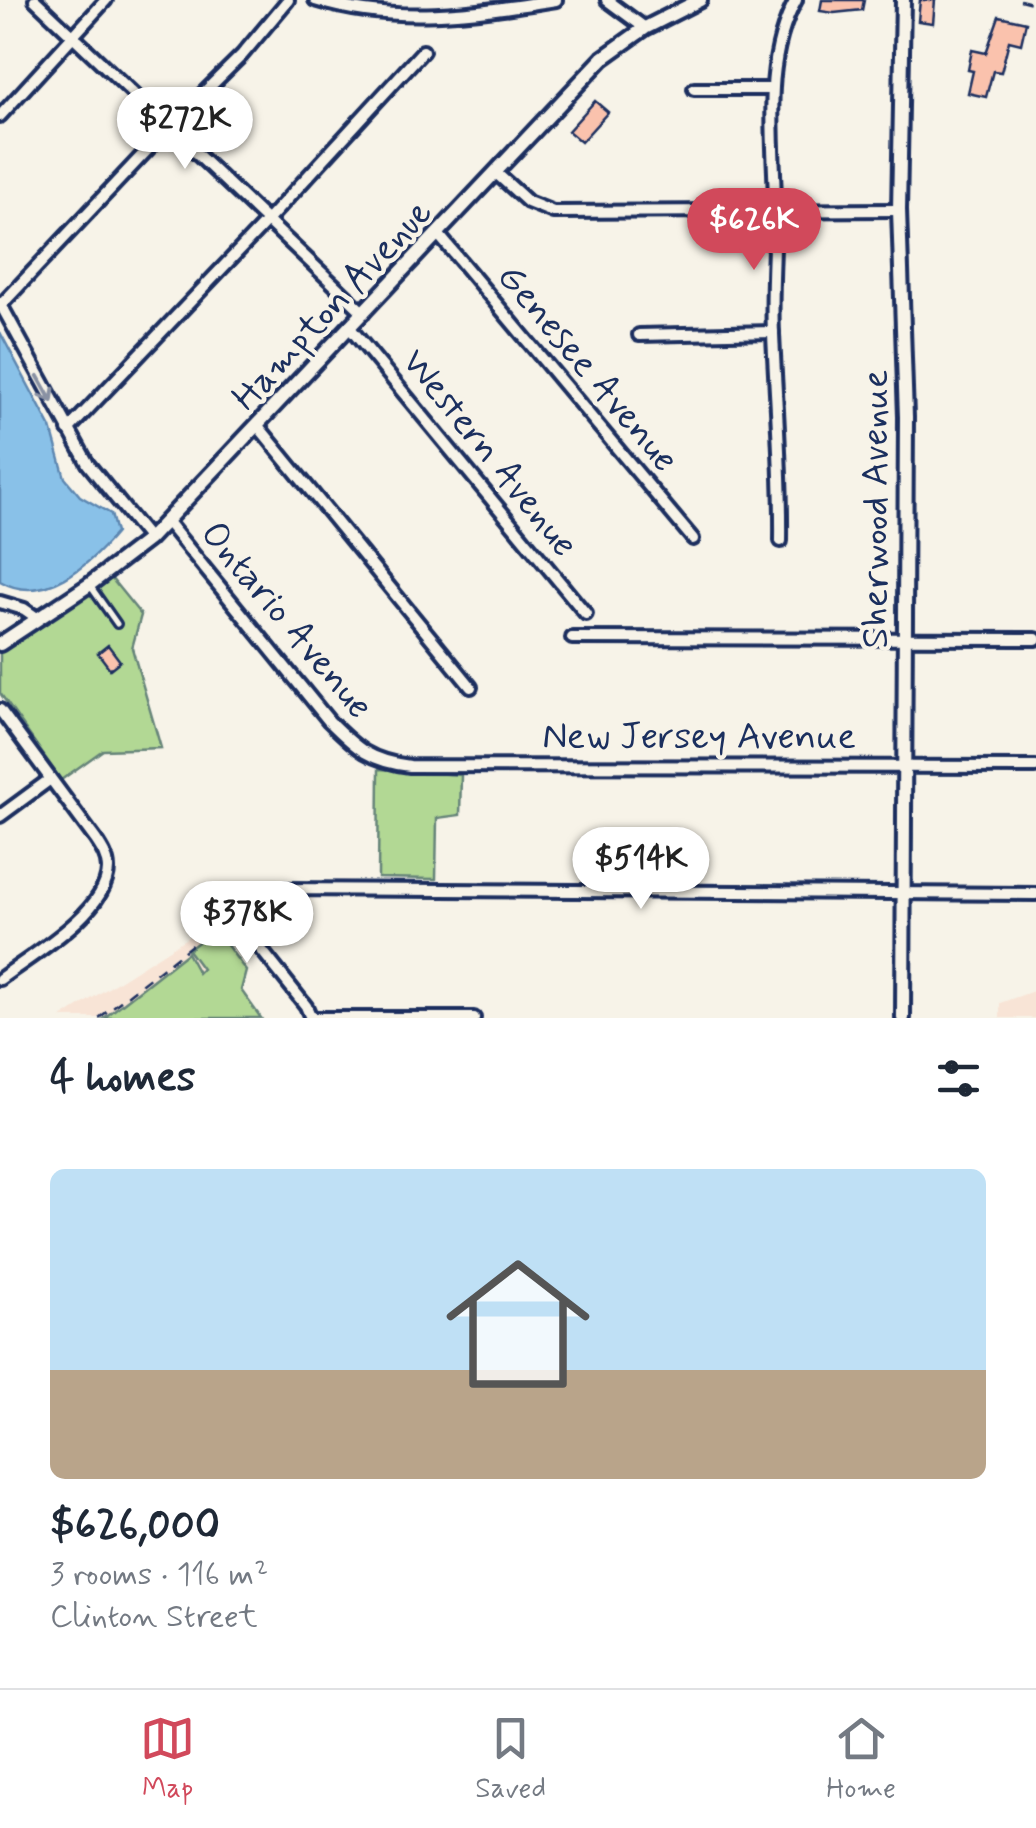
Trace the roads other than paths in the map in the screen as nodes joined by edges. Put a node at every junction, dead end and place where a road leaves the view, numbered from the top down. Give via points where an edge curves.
1 (34, 0) edge
2 (106, 0) edge
3 (288, 0) edge
4 (315, 0) edge
5 (556, 0) edge
6 (607, 0) edge
7 (700, 0) edge
8 (796, 0) edge
9 (903, 0) edge
10 (646, 28) junction
11 (74, 36) junction
12 (423, 51) dead end
13 (694, 88) dead end
14 (772, 89) junction
15 (0, 116) edge
16 (168, 128) junction
17 (496, 172) junction
18 (899, 210) junction
19 (775, 212) junction
20 (266, 222) junction
21 (438, 234) junction
22 (1, 304) edge
23 (364, 313) junction
24 (350, 328) junction
25 (772, 332) junction
26 (640, 335) dead end
27 (258, 426) junction
28 (68, 430) junction
29 (167, 522) junction
30 (149, 539) junction
31 (694, 539) dead end
32 (781, 542) dead end
33 (89, 585) junction
34 (0, 602) edge
35 (586, 614) dead end
36 (37, 618) junction
37 (117, 624) dead end
38 (905, 636) junction
39 (572, 638) dead end
40 (1036, 639) edge
41 (0, 644) edge
42 (472, 687) dead end
43 (0, 710) edge
44 (365, 753) joint
45 (904, 766) junction
46 (1036, 767) edge
47 (49, 780) junction
48 (0, 816) edge
49 (1036, 894) edge
50 (902, 895) junction
51 (0, 979) edge
52 (311, 1018) edge
53 (474, 1018) edge
54 (903, 1018) edge

1 - 11 street
2 - 11 street
3 - 16 street
4 - 5 street via 416,16
6 - 10 street
7 - 10 street, Hampton Avenue
8 - 14 street
9 - 18 street, Sherwood Avenue
10 - 17 street, Hampton Avenue via 603,58
11 - 15 street
11 - 16 street
12 - 20 street
13 - 14 street
14 - 19 street
16 - 20 street
16 - 22 street
17 - 19 street via 528,202 553,212
17 - 21 street, Hampton Avenue
18 - 19 street
18 - 38 street, Sherwood Avenue
19 - 25 street
20 - 23 street
20 - 28 street
21 - 23 street, Hampton Avenue
21 - 31 street, Genesee Avenue
22 -> 28 street
23 - 24 street, Hampton Avenue
24 - 27 street, Hampton Avenue
24 - 35 street, Western Avenue
25 - 26 street
25 - 32 street
27 - 29 street, Hampton Avenue
27 - 42 street
28 - 30 street
29 - 30 street, Hampton Avenue
29 - 44 street, Ontario Avenue via 329,722
30 - 33 street, Hampton Avenue
33 - 36 street, Hampton Avenue
33 - 37 lane
34 - 36 street
36 - 41 street, Hampton Avenue
38 - 39 street
38 - 40 street
38 - 45 street, Sherwood Avenue
43 - 47 street
44 - 45 street, New Jersey Avenue via 410,766
45 - 46 street, New Jersey Avenue
45 - 50 street, Sherwood Avenue
47 - 48 street
47 - 51 street via 96,840 108,870 92,907
49 - 50 street
50 - 52 street via 237,892 228,901 232,914
50 - 54 street, Sherwood Avenue
52 - 53 street

